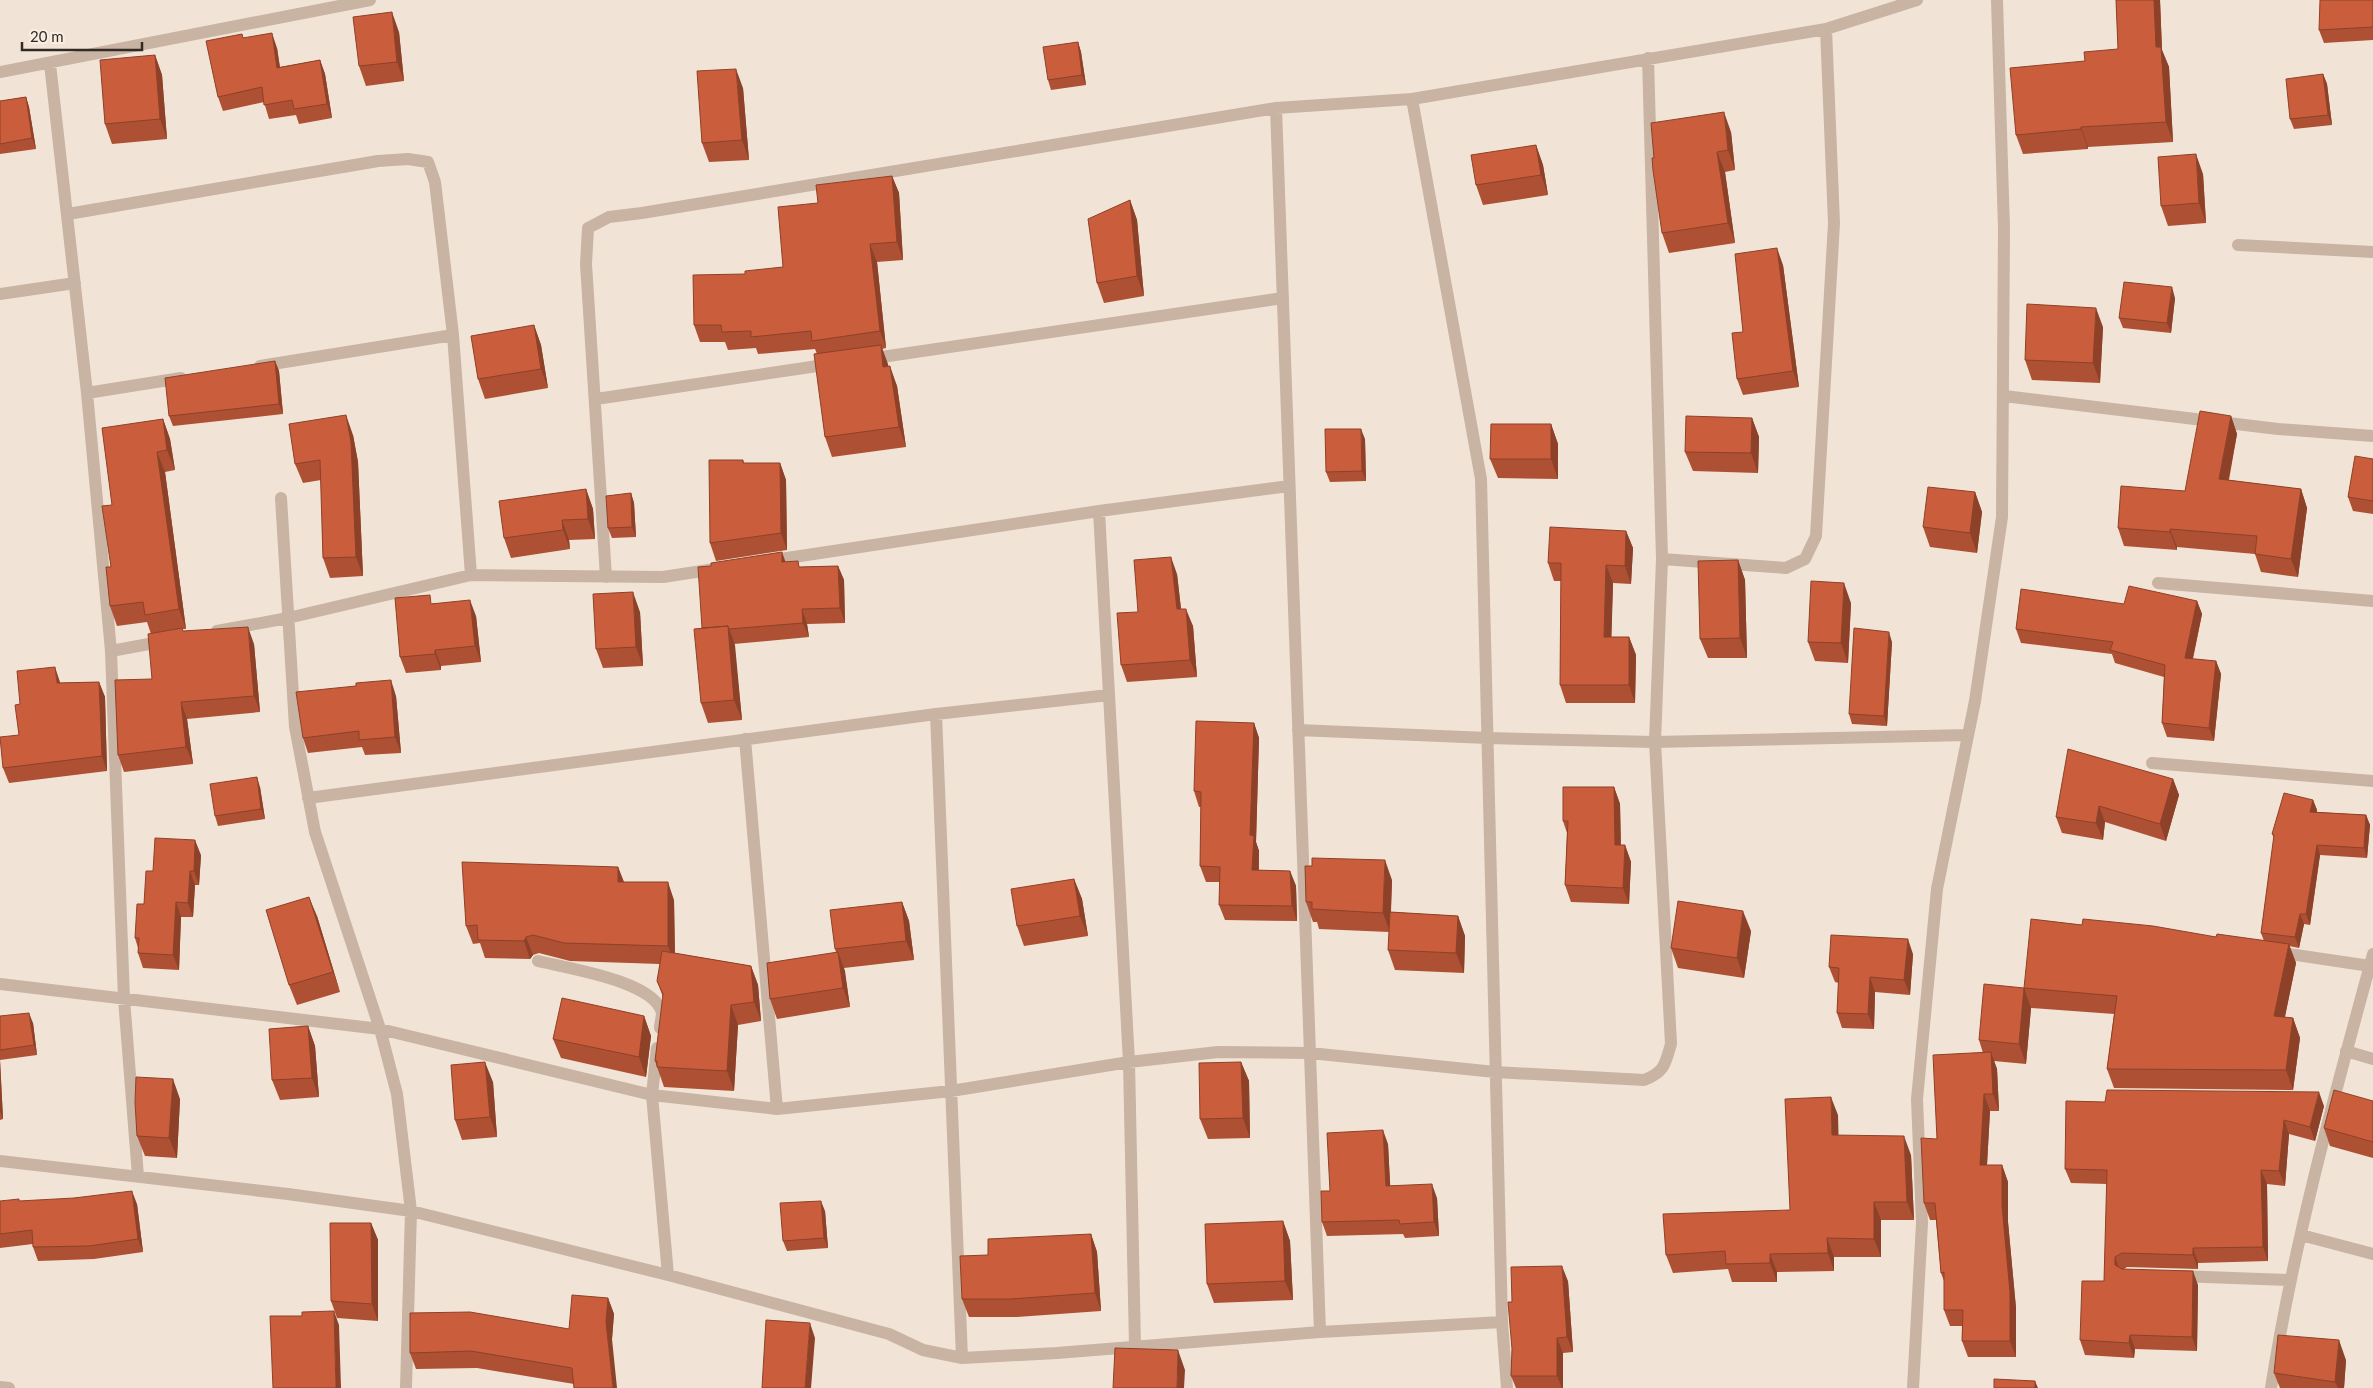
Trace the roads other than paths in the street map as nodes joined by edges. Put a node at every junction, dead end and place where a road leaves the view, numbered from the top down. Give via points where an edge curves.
1 (370, 0) edge
2 (1917, 0) edge
3 (1997, 0) edge
4 (1826, 29) junction
5 (1648, 58) junction
6 (50, 64) junction
7 (0, 72) edge
8 (1412, 99) junction
9 (1276, 108) junction
10 (68, 214) junction
11 (2238, 245) dead end
12 (2373, 252) edge
13 (75, 283) junction
14 (0, 294) edge
15 (1283, 298) junction
16 (453, 335) junction
17 (251, 367) edge
18 (193, 376) edge
19 (87, 393) junction
20 (2004, 396) junction
21 (596, 399) junction
22 (2373, 436) edge
23 (1289, 486) junction
24 (281, 498) dead end
25 (1099, 511) junction
26 (1662, 559) junction
27 (750, 564) edge
28 (731, 567) edge
29 (471, 575) junction
30 (606, 577) junction
31 (2158, 583) dead end
32 (2373, 601) edge
33 (288, 618) junction
34 (200, 634) edge
35 (180, 638) edge
36 (111, 651) junction
37 (1109, 695) junction
38 (936, 714) junction
39 (1298, 730) junction
40 (1968, 735) junction
41 (1487, 738) junction
42 (745, 739) junction
43 (1655, 742) junction
44 (2152, 763) dead end
45 (2373, 781) edge
46 (308, 798) junction
47 (2262, 950) edge
48 (2371, 959) edge
49 (538, 961) dead end
50 (0, 984) edge
51 (124, 999) junction
52 (380, 1029) junction
53 (2346, 1051) junction
54 (1310, 1053) junction
55 (2373, 1059) edge
56 (1129, 1062) junction
57 (1495, 1072) junction
58 (951, 1091) junction
59 (652, 1095) junction
60 (777, 1109) junction
61 (0, 1161) edge
62 (138, 1176) junction
63 (411, 1211) junction
64 (2301, 1235) junction
65 (2373, 1254) edge
66 (668, 1275) junction
67 (2166, 1276) edge
68 (2291, 1280) junction
69 (1502, 1322) junction
70 (1320, 1332) junction
71 (1135, 1346) junction
72 (962, 1358) junction
73 (0, 1387) edge
74 (10, 1388) edge
75 (406, 1388) edge
76 (1507, 1388) edge
77 (1913, 1388) edge
78 (2271, 1388) edge

1 - 6 street
2 - 4 street
3 - 20 street via 2004,229
4 - 5 street
4 - 26 street via 1834,223 1816,536 1805,559 1786,568
5 - 8 street
5 - 26 street
6 - 7 street
6 - 10 street
8 - 9 street
8 - 41 street via 1481,479
9 - 15 street
9 - 21 street via 609,217 588,228 586,264
10 - 13 street
10 - 16 street via 378,161 408,159 428,162 435,182
11 - 12 street
13 - 14 street
13 - 19 street
15 - 21 street
15 - 23 street
16 - 17 street
16 - 29 street
18 - 19 street
19 - 36 street
20 - 22 street via 2278,429
20 - 40 street via 2002,517
21 - 30 street
23 - 25 street
23 - 39 street
24 - 33 street
25 - 27 street
25 - 37 street
26 - 43 street
28 - 30 street via 663,577
29 - 30 street
29 - 33 street
31 - 32 street
33 - 34 street
33 - 46 street via 295,727
35 - 36 street
36 - 51 street
37 - 38 street
37 - 56 street
38 - 42 street
38 - 58 street
39 - 41 street
39 - 54 street
40 - 43 street
40 - 77 street via 1937,889 1917,1099 1922,1223
41 - 43 street
41 - 57 street
42 - 46 street
42 - 60 street
43 - 57 street via 1670,1044 1664,1066 1658,1075 1644,1080
44 - 45 street
46 - 52 street
47 - 48 street
48 - 53 street
49 - 59 street via 622,982 651,995 662,1013
50 - 51 street
51 - 52 street
51 - 62 street
52 - 59 street
52 - 63 street via 397,1094
53 - 55 street
53 - 64 street via 2329,1098
54 - 56 street via 1218,1052
54 - 57 street
54 - 70 street
56 - 58 street
56 - 71 street
57 - 69 street
58 - 60 street
58 - 72 street
59 - 60 street
59 - 66 street
61 - 62 street
62 - 63 street
63 - 66 street
63 - 75 street
64 - 65 street
64 - 68 street
66 - 72 street via 889,1334 923,1350
67 - 68 street
68 - 78 street
69 - 70 street
69 - 76 street
70 - 71 street
71 - 72 street
73 - 74 street

